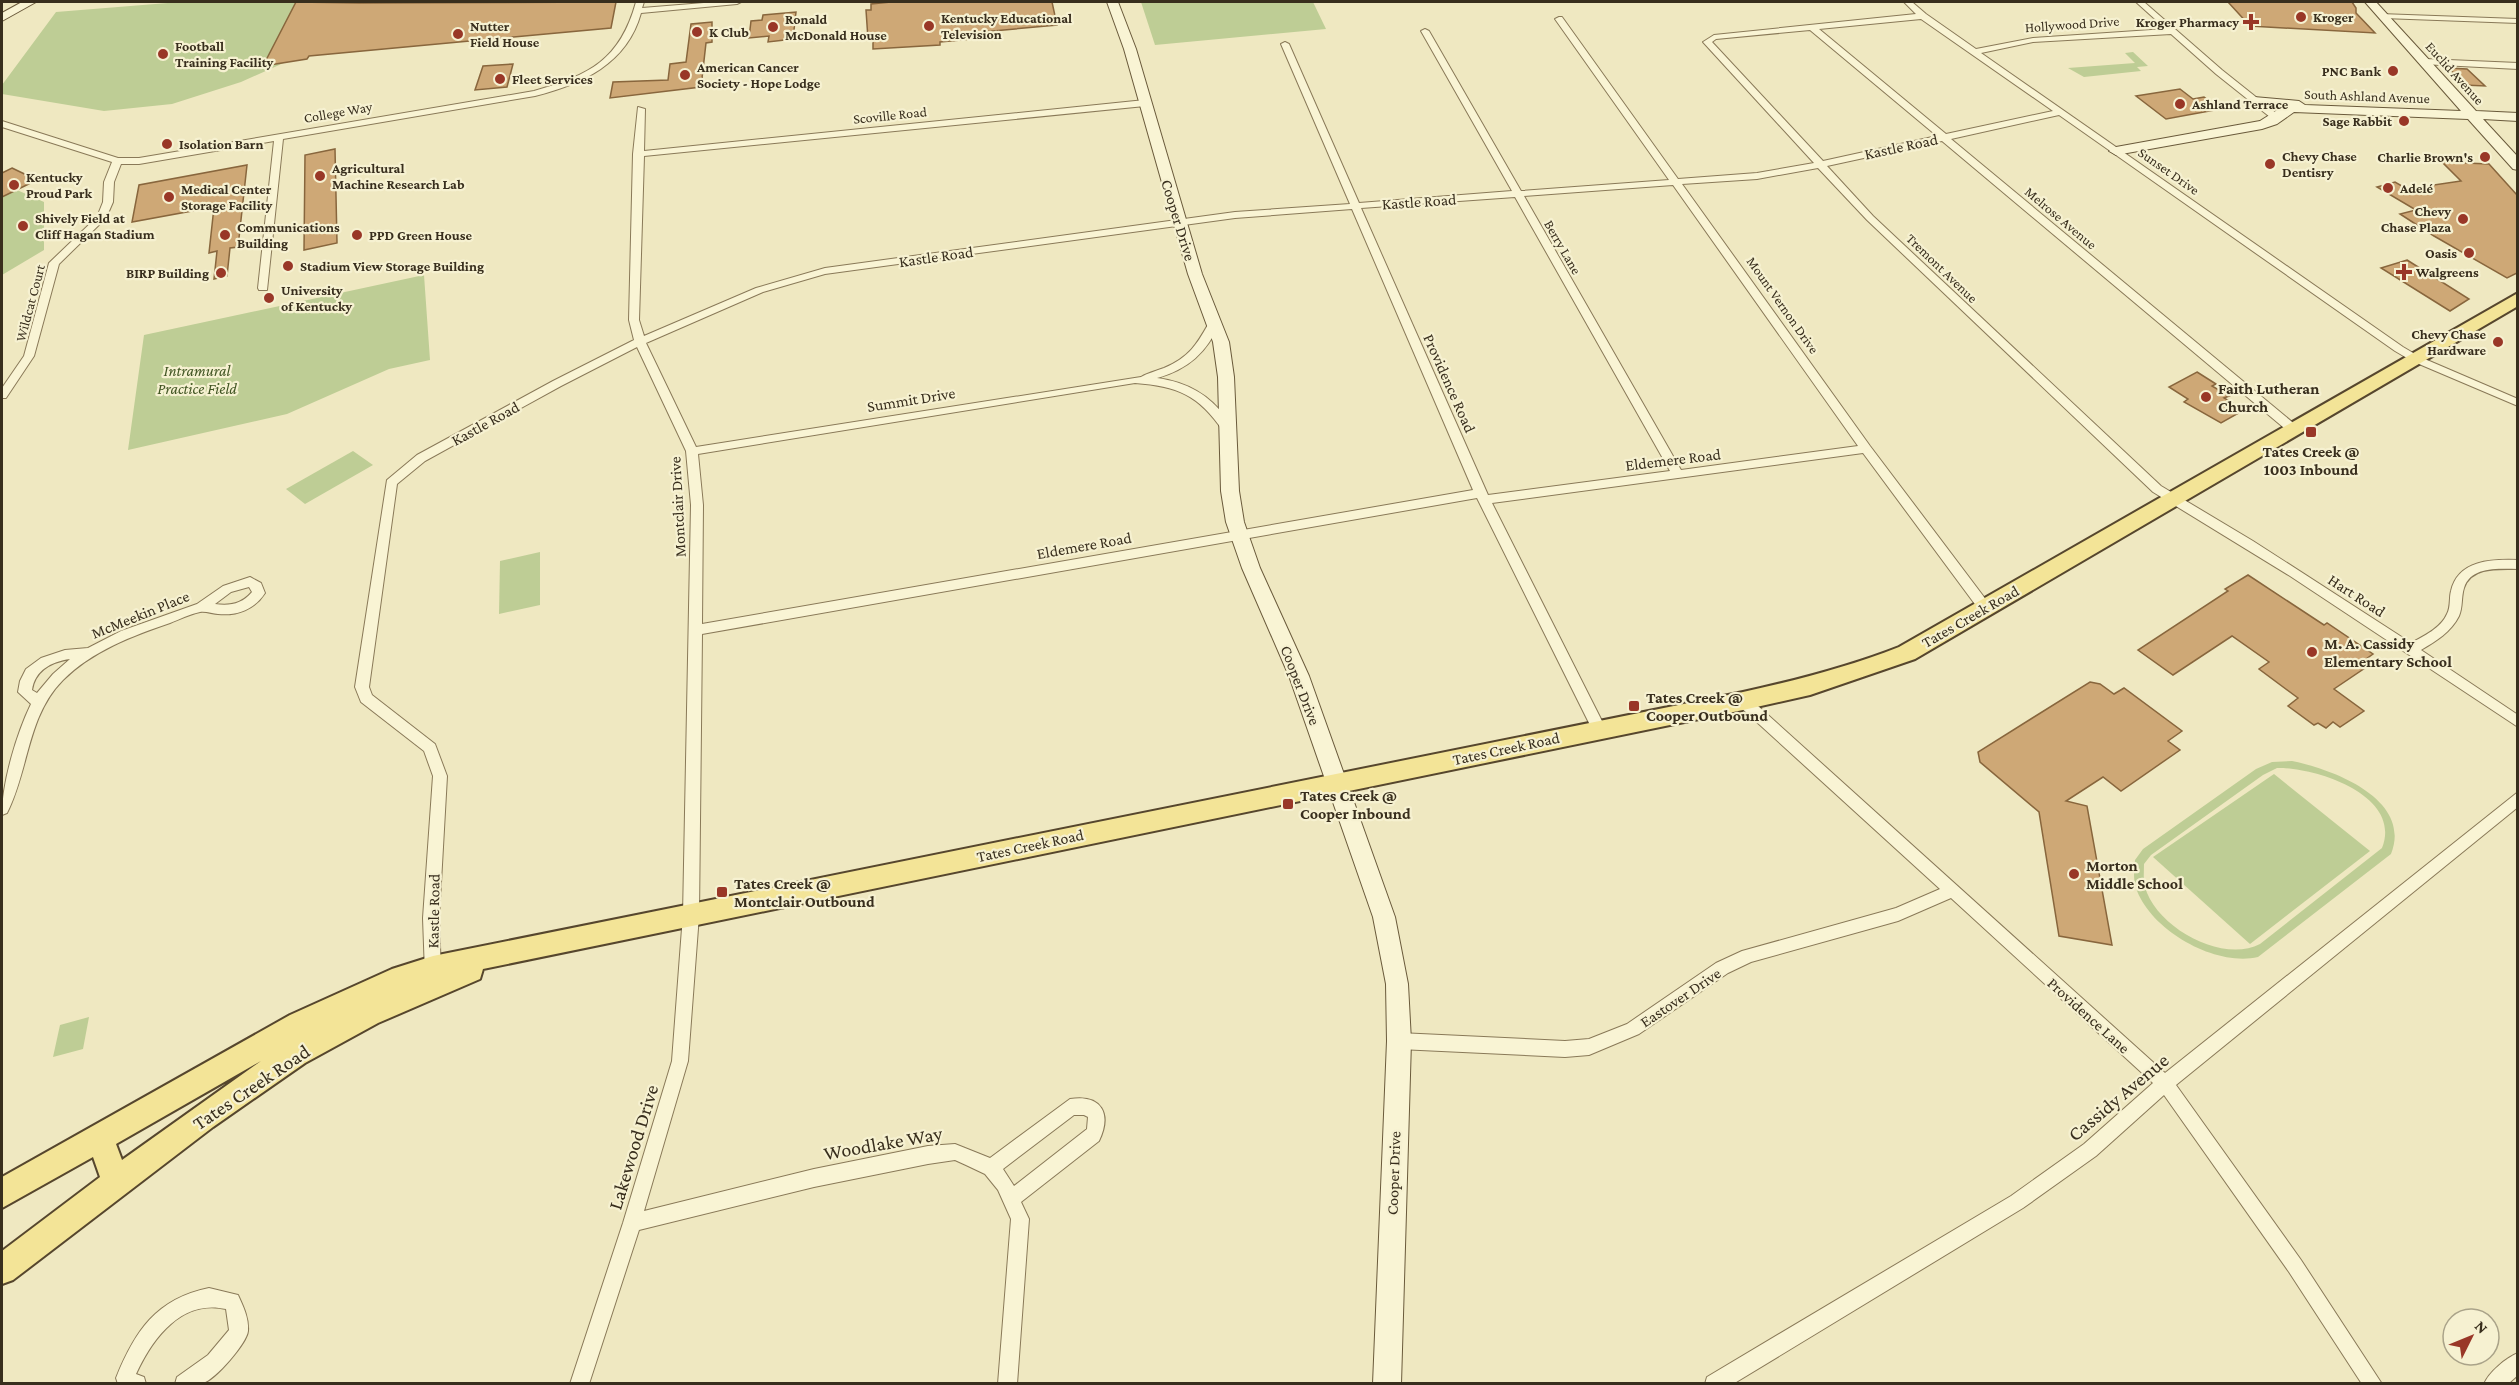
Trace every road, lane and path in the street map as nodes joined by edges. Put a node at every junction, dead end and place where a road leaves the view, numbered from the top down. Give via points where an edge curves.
1 (18, 2) edge
2 (30, 2) edge
3 (737, 2) edge
4 (1112, 2) edge
5 (1908, 2) edge
6 (2140, 2) edge
7 (2370, 2) edge
8 (639, 6) edge
9 (2, 11) edge
10 (1923, 16) junction
11 (2383, 16) junction
12 (2, 18) edge
13 (1559, 19) dead end
14 (2517, 21) edge
15 (1812, 27) junction
16 (1425, 31) dead end
17 (2172, 31) junction
18 (1285, 44) dead end
19 (1974, 51) junction
20 (2425, 62) junction
21 (2517, 66) edge
22 (2254, 102) junction
23 (1145, 103) junction
24 (2307, 108) junction
25 (641, 110) dead end
26 (2061, 112) junction
27 (2473, 115) junction
28 (2517, 117) edge
29 (2278, 119) junction
30 (2, 124) edge
31 (279, 136) junction
32 (1943, 137) junction
33 (2116, 151) junction
34 (638, 154) junction
35 (117, 161) junction
36 (1818, 164) junction
37 (2517, 166) edge
38 (1676, 182) junction
39 (1517, 193) junction
40 (1355, 206) junction
41 (1179, 222) junction
42 (263, 288) dead end
43 (2517, 298) edge
44 (1214, 323) junction
45 (640, 342) junction
46 (2416, 359) junction
47 (1135, 380) junction
48 (2, 395) edge
49 (2517, 403) edge
50 (1227, 428) junction
51 (2293, 429) junction
52 (1866, 449) junction
53 (692, 451) junction
54 (1678, 475) junction
55 (1482, 497) junction
56 (2176, 498) junction
57 (1239, 535) junction
58 (2517, 565) edge
59 (202, 607) dead end
60 (1985, 608) junction
61 (694, 630) junction
62 (2411, 650) junction
63 (90, 651) junction
64 (1743, 701) junction
65 (39, 702) junction
66 (2517, 722) edge
67 (1599, 729) junction
68 (1338, 783) junction
69 (2517, 798) edge
70 (2, 809) edge
71 (1952, 891) junction
72 (691, 915) junction
73 (433, 976) junction
74 (1399, 1041) junction
75 (2165, 1083) junction
76 (99, 1138) junction
77 (991, 1168) junction
78 (117, 1182) junction
79 (2, 1193) edge
80 (1013, 1198) junction
81 (632, 1223) junction
82 (2, 1269) edge
83 (2517, 1362) edge
84 (126, 1382) edge
85 (184, 1383) edge
86 (579, 1383) edge
87 (1007, 1383) edge
88 (1387, 1383) edge
89 (1714, 1383) edge
90 (2373, 1383) edge
91 (2493, 1383) edge

1 - 9 main road
2 - 12 main road
3 - 8 street
4 - 23 main road, Cooper Drive
5 - 10 street, Sunset Drive
6 - 17 street
7 - 11 main road, Euclid Avenue
8 - 31 street, College Way via 614,56 594,72 569,83 535,93
10 - 15 street
10 - 19 street, Sunset Drive
11 - 14 street
11 - 20 main road, Euclid Avenue
13 - 38 street, Mount Vernon Drive
15 - 32 street, Melrose Avenue
15 - 36 street, Tremont Avenue via 1707,40
16 - 39 street, Berry Lane
17 - 19 street, Hollywood Drive via 2033,40
17 - 22 street
18 - 40 street, Providence Road
19 - 26 street, Sunset Drive
20 - 21 street
20 - 27 main road, Euclid Avenue
22 - 24 main road via 2292,103
22 - 29 street
23 - 34 street, Scoville Road
23 - 41 main road, Cooper Drive
24 - 27 main road, South Ashland Avenue
24 - 29 main road, South Ashland Avenue via 2285,110
25 - 34 street, Montclair Drive
26 - 32 street, Kastle Road
26 - 33 street, Sunset Drive
27 - 28 main road, South Ashland Avenue
27 - 37 main road, Euclid Avenue
29 - 33 main road, South Ashland Avenue
30 - 35 street, College Way
31 - 35 street, College Way via 160,158
31 - 42 street
32 - 36 street, Kastle Road
32 - 51 street, Melrose Avenue
33 - 46 street, Sunset Drive
34 - 45 street, Montclair Drive via 633,302
35 - 48 street, Wildcat Court via 101,218 54,263 29,356
36 - 38 street, Kastle Road via 1757,176
36 - 56 street, Tremont Avenue via 2157,489
38 - 39 street, Kastle Road
38 - 52 street, Mount Vernon Drive
39 - 40 street, Kastle Road
39 - 54 street, Berry Lane
40 - 41 street, Kastle Road
40 - 55 street, Providence Road
41 - 44 main road, Cooper Drive
41 - 45 street, Kastle Road via 815,273 731,301
43 - 46 main road, Tates Creek Road
44 - 47 street, Summit Drive via 1209,338 1188,361 1158,375
44 - 50 main road, Cooper Drive via 1225,361
45 - 53 street, Montclair Drive
45 - 73 street, Kastle Road via 421,458 392,483 362,687 366,698 430,748 440,776 431,918
46 - 49 street, Sunset Drive
46 - 51 main road, Tates Creek Road
47 - 50 street, Summit Drive via 1191,391 1211,405
47 - 53 street, Summit Drive
50 - 57 main road, Cooper Drive via 1230,491
51 - 56 main road, Tates Creek Road
52 - 54 street, Eldemere Road
52 - 60 street, Mount Vernon Drive
53 - 61 street, Montclair Drive via 697,505
54 - 55 street, Eldemere Road
55 - 57 street, Eldemere Road
55 - 67 street, Providence Road
56 - 60 main road, Tates Creek Road
56 - 62 street, Hart Road
57 - 61 street, Eldemere Road
57 - 68 main road, Cooper Drive via 1299,676
58 - 62 street via 2488,565 2470,571 2458,589 2451,620
59 - 63 street, McMeekin Place
60 - 64 main road, Tates Creek Road via 1907,653 1866,669
61 - 72 street, Montclair Drive
62 - 66 street, Hart Road
63 - 65 street, McMeekin Place via 47,689
63 - 65 street, McMeekin Place via 47,660 33,669 25,679 25,692
64 - 67 main road, Tates Creek Road
64 - 71 street, Providence Lane
65 - 70 street, McMeekin Place
67 - 68 main road, Tates Creek Road
68 - 72 main road, Tates Creek Road
68 - 74 main road, Cooper Drive via 1384,917 1397,984
69 - 75 street, Cassidy Avenue
71 - 74 street, Eastover Drive via 1898,914 1748,956 1633,1029 1589,1047
71 - 75 street, Providence Lane
72 - 73 main road, Tates Creek Road via 525,950
72 - 81 street, Lakewood Drive via 680,1061
73 - 76 main road, Tates Creek Road via 401,977 300,1024
73 - 78 main road, Tates Creek Road via 272,1069
74 - 88 main road, Cooper Drive
75 - 89 street, Cassidy Avenue via 2090,1150 2017,1202
75 - 90 street, Providence Lane
76 - 78 main road
76 - 79 main road, Tates Creek Road
77 - 80 street, Woodlake Way
77 - 80 street via 1070,1107 1090,1106 1098,1116 1093,1135
77 - 81 street, Woodlake Way via 955,1152 928,1155 814,1178
78 - 82 main road, Tates Creek Road
80 - 87 street, Woodlake Way via 1020,1235
81 - 86 street, Lakewood Drive
83 - 91 street
84 - 85 street via 145,1337 161,1320 183,1305 210,1297 232,1301 239,1332 222,1357

